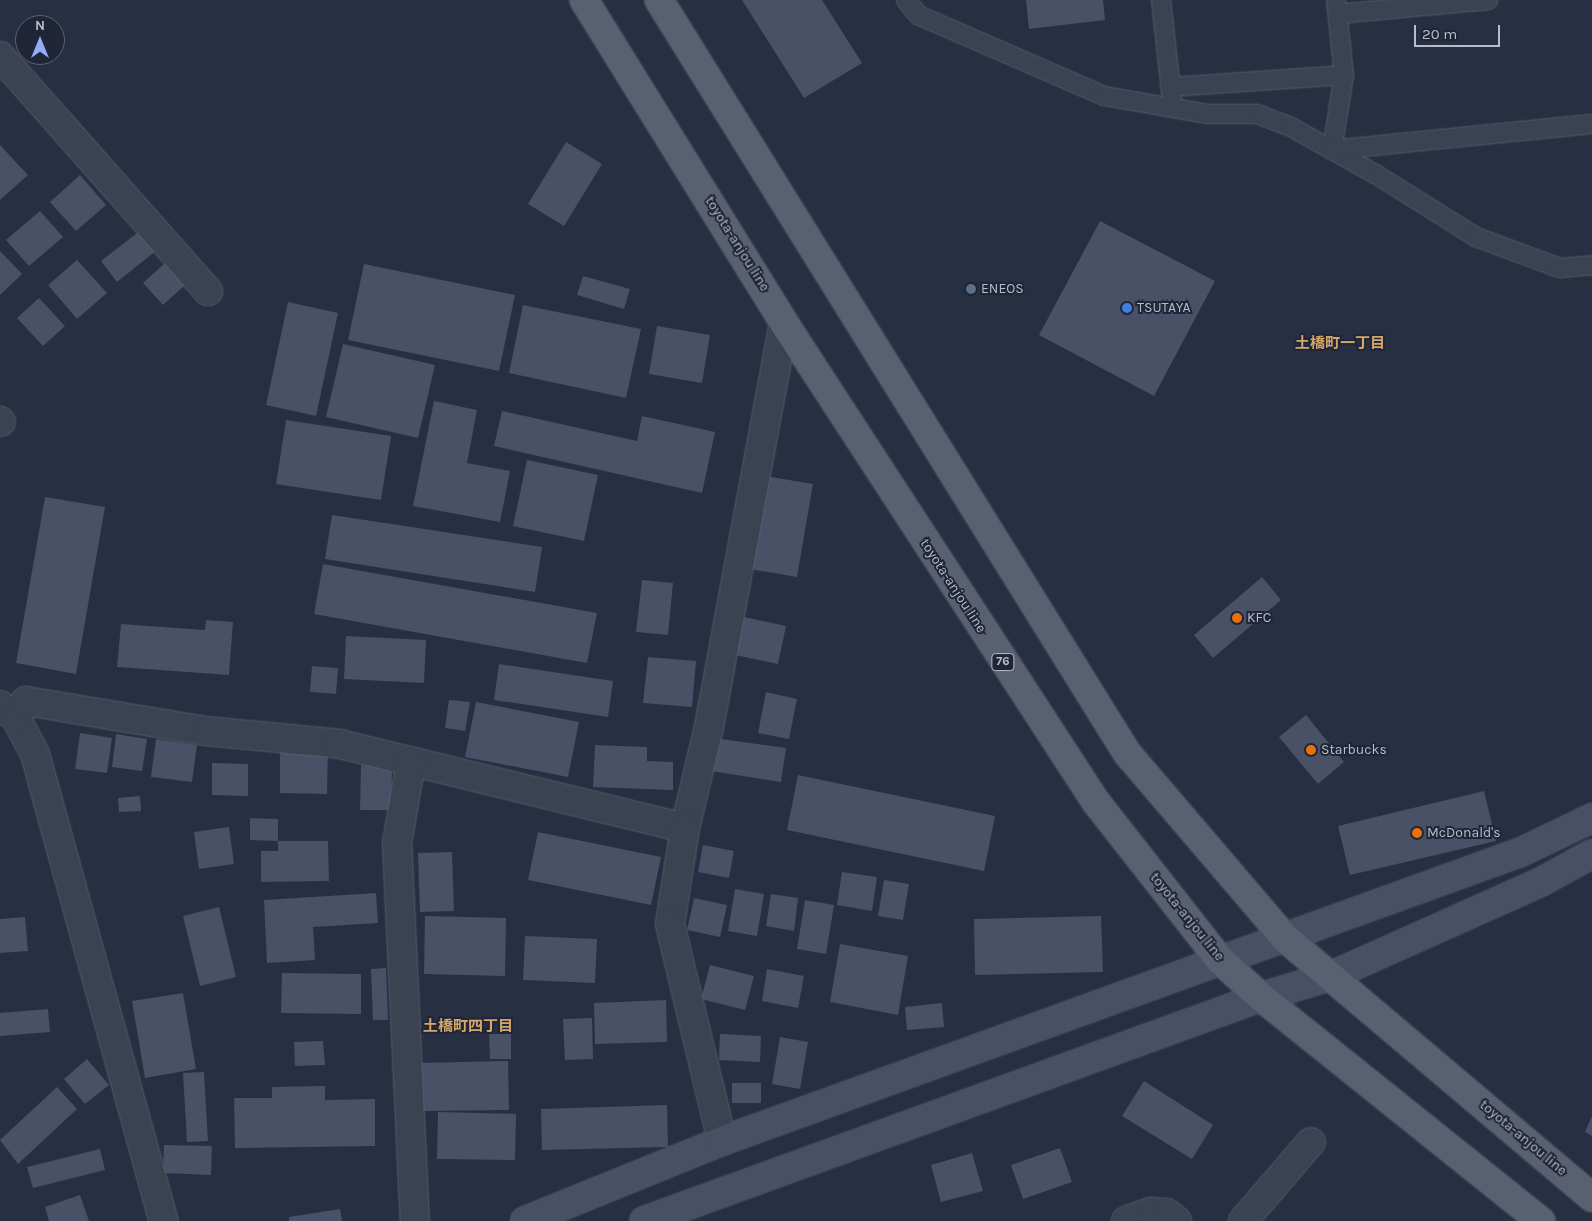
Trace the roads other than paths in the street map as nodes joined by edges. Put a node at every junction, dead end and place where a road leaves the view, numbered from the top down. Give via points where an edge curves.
1 (584, 0) edge
2 (659, 0) edge
3 (906, 0) edge
4 (1161, 0) edge
5 (1488, 0) edge
6 (1337, 7) edge
7 (0, 56) edge
8 (1344, 75) junction
9 (1170, 87) junction
10 (1173, 108) junction
11 (1592, 124) edge
12 (1332, 150) junction
13 (1592, 265) edge
14 (208, 291) dead end
15 (784, 323) junction
16 (8, 712) edge
17 (411, 762) junction
18 (1592, 818) edge
19 (685, 828) junction
20 (1592, 854) edge
21 (1286, 938) junction
22 (1220, 960) junction
23 (1331, 976) junction
24 (1260, 997) junction
25 (722, 1141) junction
26 (1311, 1142) dead end
27 (1592, 1196) edge
28 (164, 1221) edge
29 (415, 1221) edge
30 (525, 1221) edge
31 (644, 1221) edge
32 (1126, 1221) edge
33 (1177, 1221) edge
34 (1243, 1221) edge
35 (1541, 1221) edge

1 - 15 main road, toyota-anjou line / 76
2 - 21 main road, toyota-anjou line via 1127,753
3 - 10 lane via 918,15 1104,96
4 - 9 lane
5 - 6 lane
6 - 8 lane
7 - 14 street
8 - 9 lane
8 - 12 lane
9 - 10 lane
10 - 12 lane via 1208,114 1257,114
11 - 12 lane
12 - 13 lane via 1476,237 1560,268
15 - 19 street via 708,727
15 - 22 main road, toyota-anjou line / 76 via 1096,802
16 - 17 street via 26,701 55,703 206,731 340,744
16 - 28 street via 35,754
17 - 19 street
17 - 29 street via 397,843
18 - 21 street via 1520,852
19 - 25 street via 670,924
20 - 23 street via 1541,882
21 - 22 street
21 - 23 main road, toyota-anjou line
22 - 24 main road, toyota-anjou line / 76
22 - 25 street
23 - 24 street
23 - 27 main road, toyota-anjou line
24 - 31 street
24 - 35 main road, toyota-anjou line / 76
25 - 30 street
26 - 34 street
32 - 33 street via 1150,1212 1167,1213

